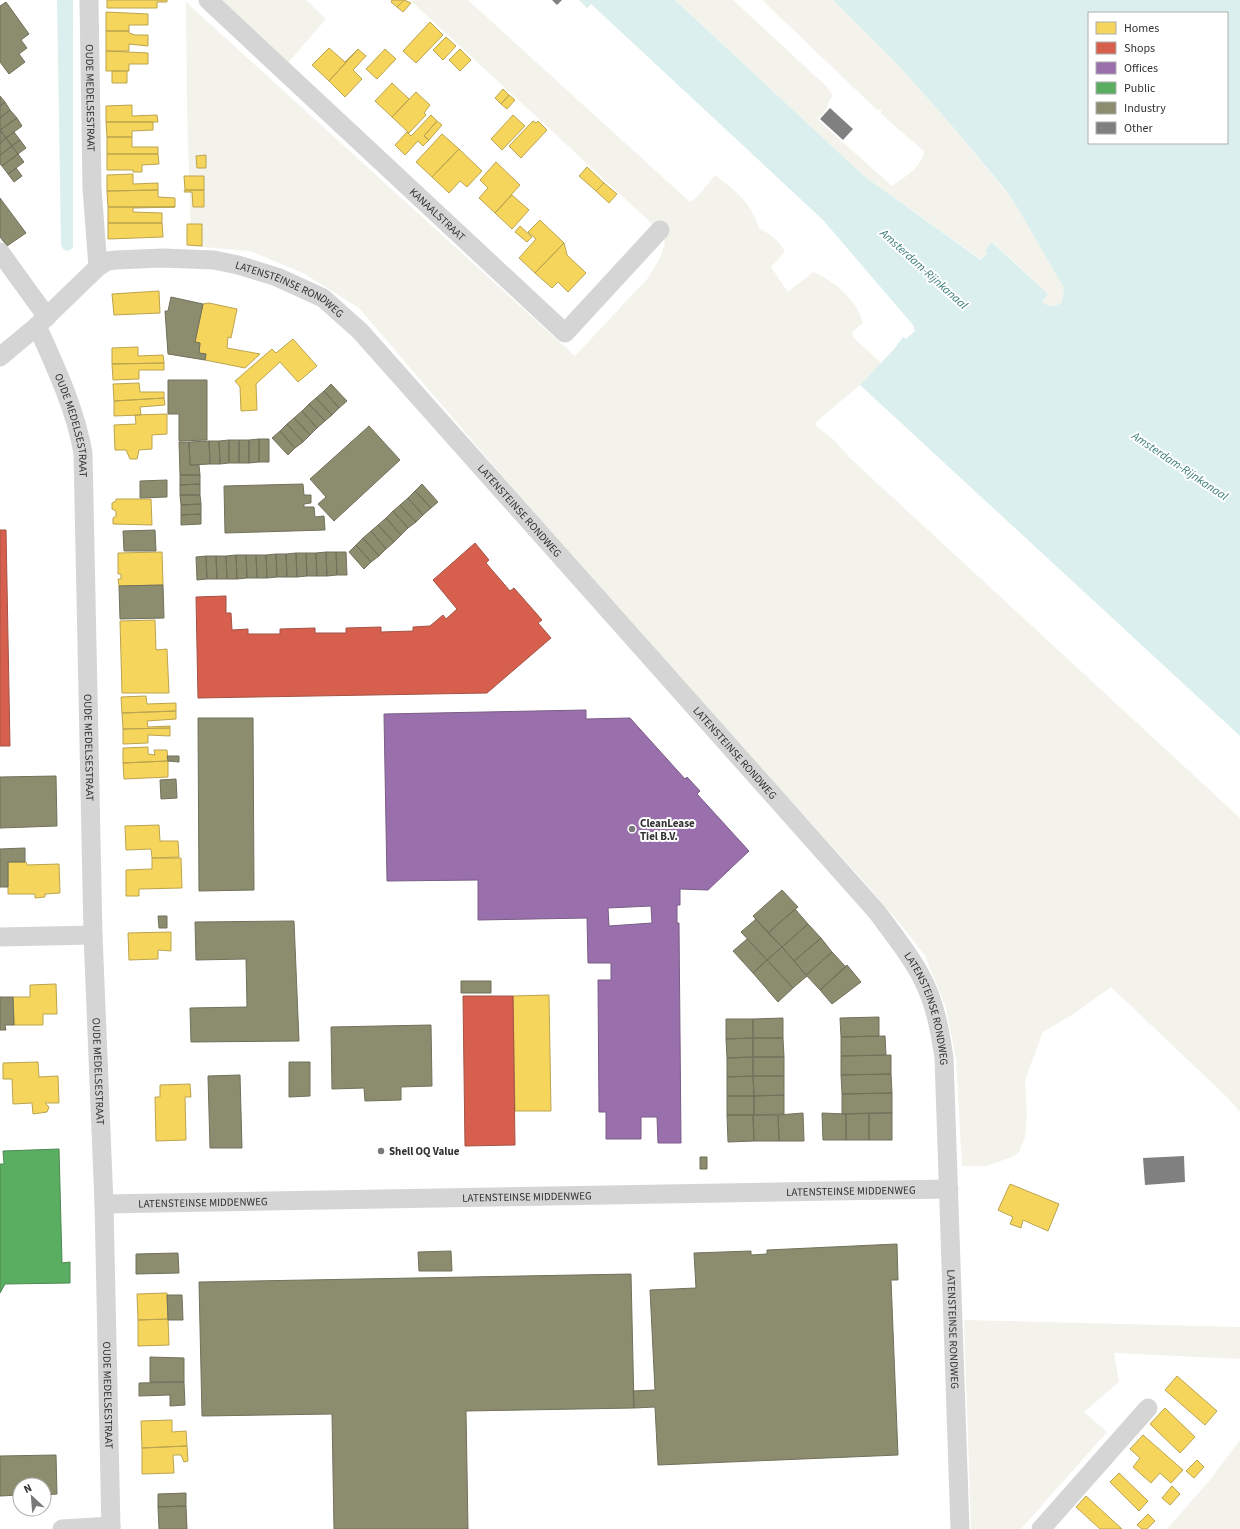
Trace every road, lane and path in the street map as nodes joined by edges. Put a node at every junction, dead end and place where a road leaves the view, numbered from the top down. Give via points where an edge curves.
1 (89, 0) edge
2 (208, 0) edge
3 (660, 230) dead end
4 (0, 252) edge
5 (98, 267) junction
6 (42, 322) junction
7 (0, 357) edge
8 (93, 935) junction
9 (0, 937) edge
10 (949, 1189) junction
11 (104, 1204) junction
12 (1148, 1408) dead end
13 (111, 1528) edge
14 (62, 1529) edge
15 (960, 1529) edge
16 (1041, 1529) edge

1 - 5 street, OUDE MEDELSESTRAAT via 92,188
2 - 3 street, KANAALSTRAAT via 565,333
4 - 6 street, OUDE MEDELSESTRAAT
5 - 6 street
5 - 10 street, LATENSTEINSE RONDWEG via 107,261 162,258 214,260 238,265 277,277 323,298 360,331 876,912 910,959 922,978 934,1006 940,1031 944,1058
6 - 7 street
6 - 8 street, OUDE MEDELSESTRAAT via 79,428 83,453
8 - 9 street
8 - 11 street, OUDE MEDELSESTRAAT
10 - 11 street, LATENSTEINSE MIDDENWEG
10 - 15 street, LATENSTEINSE RONDWEG
11 - 13 street, OUDE MEDELSESTRAAT
12 - 16 street
13 - 14 street

